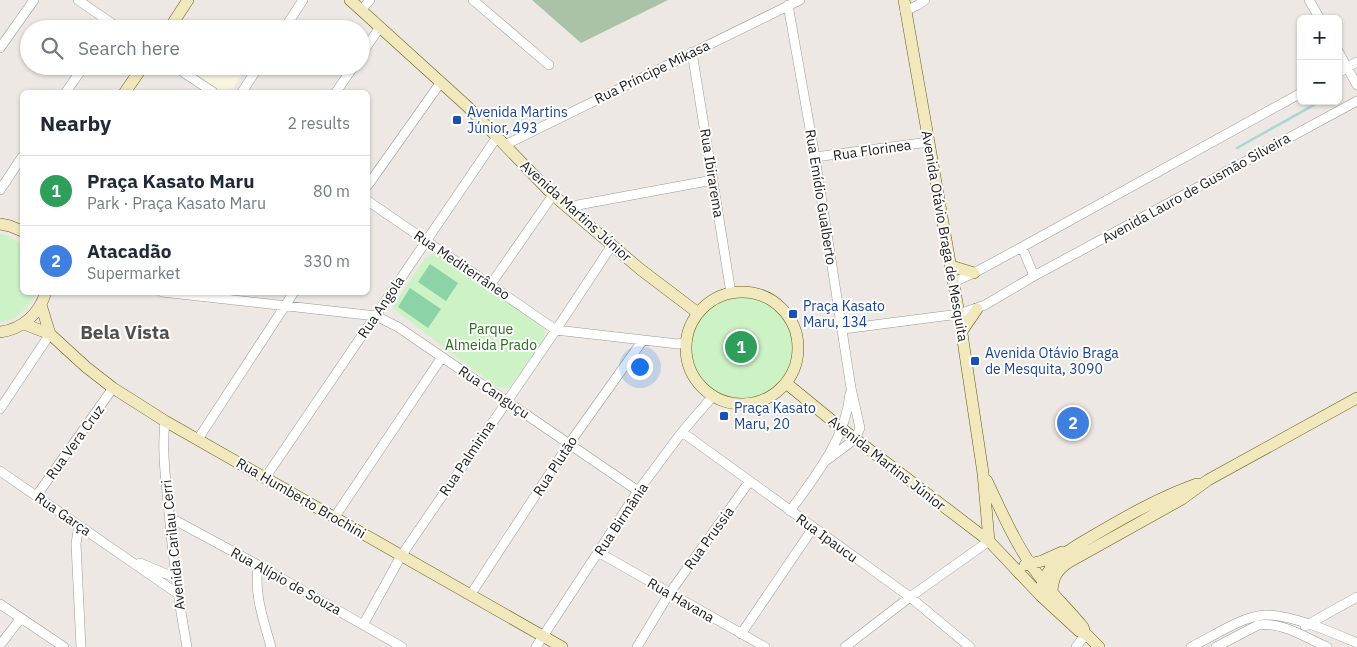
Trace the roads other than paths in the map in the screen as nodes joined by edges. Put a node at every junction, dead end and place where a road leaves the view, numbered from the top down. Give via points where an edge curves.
1 (34, 0) edge
2 (188, 0) edge
3 (303, 0) edge
4 (350, 0) edge
5 (370, 0) edge
6 (473, 0) edge
7 (800, 0) edge
8 (925, 0) edge
9 (1309, 0) edge
10 (83, 2) edge
11 (788, 5) junction
12 (905, 5) edge
13 (361, 10) junction
14 (1318, 15) edge
15 (105, 20) edge
16 (174, 20) edge
17 (290, 20) edge
18 (380, 27) junction
19 (370, 42) edge
20 (0, 48) edge
21 (692, 52) junction
22 (1342, 58) edge
23 (1357, 62) edge
24 (549, 65) dead end
25 (1348, 68) junction
26 (1342, 71) edge
27 (78, 75) edge
28 (137, 75) edge
29 (188, 75) edge
30 (254, 75) edge
31 (348, 75) edge
32 (441, 82) junction
33 (1357, 85) edge
34 (67, 90) edge
35 (126, 90) edge
36 (210, 90) edge
37 (243, 90) edge
38 (337, 90) edge
39 (1297, 96) edge
40 (1357, 101) edge
41 (501, 141) junction
42 (928, 142) junction
43 (815, 157) junction
44 (20, 160) edge
45 (713, 180) junction
46 (370, 182) edge
47 (0, 190) edge
48 (553, 195) junction
49 (370, 203) edge
50 (567, 207) junction
51 (0, 224) edge
52 (20, 231) edge
53 (426, 241) junction
54 (612, 245) junction
55 (1022, 247) junction
56 (951, 266) junction
57 (974, 273) junction
58 (1034, 276) junction
59 (954, 282) junction
60 (491, 284) junction
61 (731, 293) junction
62 (45, 295) edge
63 (210, 295) edge
64 (292, 295) edge
65 (41, 305) junction
66 (285, 305) junction
67 (977, 308) junction
68 (698, 313) junction
69 (959, 314) junction
70 (376, 316) junction
71 (24, 324) junction
72 (843, 329) junction
73 (556, 330) junction
74 (962, 331) junction
75 (0, 332) edge
76 (50, 334) junction
77 (643, 340) junction
78 (687, 342) junction
79 (442, 357) junction
80 (786, 383) junction
81 (113, 388) junction
82 (851, 388) junction
83 (714, 396) junction
84 (1357, 398) edge
85 (506, 401) junction
86 (0, 409) edge
87 (169, 423) junction
88 (841, 428) junction
89 (682, 432) junction
90 (198, 439) junction
91 (855, 439) junction
92 (569, 444) junction
93 (827, 460) junction
94 (0, 471) edge
95 (983, 473) junction
96 (265, 478) junction
97 (1208, 480) junction
98 (749, 482) junction
99 (638, 491) junction
100 (37, 496) junction
101 (790, 511) junction
102 (169, 517) junction
103 (334, 518) junction
104 (81, 527) junction
105 (813, 528) junction
106 (989, 541) junction
107 (1077, 545) junction
108 (598, 552) junction
109 (401, 556) junction
110 (126, 558) junction
111 (258, 565) junction
112 (1028, 565) junction
113 (176, 578) junction
114 (1042, 581) junction
115 (1052, 591) junction
116 (178, 594) junction
117 (471, 594) junction
118 (669, 594) junction
119 (1040, 595) junction
120 (910, 597) junction
121 (1357, 597) edge
122 (0, 604) edge
123 (21, 618) junction
124 (1306, 624) junction
125 (363, 625) junction
126 (1297, 633) junction
127 (741, 634) junction
128 (1086, 634) junction
129 (543, 636) junction
130 (1213, 636) junction
131 (1357, 644) edge
132 (0, 646) edge
133 (1095, 646) edge
134 (1220, 646) edge
135 (64, 647) edge
136 (80, 647) edge
137 (187, 647) edge
138 (272, 647) edge
139 (402, 647) edge
140 (536, 647) edge
141 (562, 647) edge
142 (637, 647) edge
143 (766, 647) edge
144 (845, 647) edge
145 (970, 647) edge
146 (1076, 647) edge
147 (1191, 647) edge
148 (1327, 647) edge

1 - 20 street
2 - 16 street
3 - 17 street
4 - 13 street, Avenida Martins Júnior
5 - 13 street
6 - 24 street
7 - 11 street, Rua Príncipe Mikasa
8 - 12 street via 918,6
9 - 14 street
10 - 15 street
11 - 21 street, Rua Príncipe Mikasa
11 - 43 street, Rua Emídio Gualberto
12 - 42 street, Avenida Otávio Braga de Mesquita
13 - 18 street, Avenida Martins Júnior
18 - 19 street
18 - 32 street, Avenida Martins Júnior
21 - 41 street, Rua Príncipe Mikasa
21 - 45 street, Rua Ibirarema
22 - 25 street
23 - 25 street
25 - 26 street
25 - 33 street
27 - 34 street
28 - 35 street
29 - 36 street
30 - 37 street
31 - 38 street
32 - 41 street, Avenida Martins Júnior
32 - 46 street
39 - 55 street
40 - 58 street, Avenida Lauro de Gusmão Silveira
41 - 48 street, Avenida Martins Júnior
41 - 53 street, Rua Angola
42 - 43 street, Rua Florinea
42 - 56 street, Avenida Otávio Braga de Mesquita
43 - 72 street, Rua Emídio Gualberto
44 - 47 street
45 - 50 street
45 - 61 street, Rua Ibirarema
48 - 50 street, Avenida Martins Júnior
48 - 60 street
49 - 53 street, Rua Mediterrâneo
50 - 54 street, Avenida Martins Júnior
51 - 52 street
53 - 60 street, Rua Mediterrâneo
53 - 70 street, Rua Angola
54 - 68 street, Avenida Martins Júnior
54 - 73 street, Rua Palmirina
55 - 57 street
55 - 58 street
56 - 57 street
56 - 59 street, Avenida Otávio Braga de Mesquita
57 - 59 street
58 - 67 street, Avenida Lauro de Gusmão Silveira
59 - 69 street, Avenida Otávio Braga de Mesquita
60 - 73 street, Rua Mediterrâneo
61 - 68 street via 715,299
61 - 80 street via 763,296 788,314 796,330 798,358
62 - 65 street
63 - 66 street, Rua Canguçu
64 - 66 street
65 - 71 street
65 - 76 street
66 - 70 street, Rua Canguçu
66 - 90 street
67 - 69 street, Avenida Lauro de Gusmão Silveira
67 - 74 street
68 - 78 street
69 - 72 street, Avenida Lauro de Gusmão Silveira
69 - 74 street, Avenida Otávio Braga de Mesquita
70 - 79 street, Rua Canguçu
70 - 96 street, Rua Angola
71 - 75 street
71 - 76 street, Rua Humberto Brochini
72 - 82 street, Rua Emídio Gualberto
73 - 77 street
73 - 85 street, Rua Palmirina
74 - 95 street, Avenida Otávio Braga de Mesquita
76 - 81 street, Rua Humberto Brochini
76 - 86 street
77 - 78 street
77 - 92 street, Rua Plutão
78 - 83 street via 687,355 694,377
79 - 85 street, Rua Canguçu
79 - 103 street
80 - 83 street via 774,394 745,404
80 - 88 street, Avenida Martins Júnior
81 - 87 street, Rua Humberto Brochini
81 - 100 street, Rua Vera Cruz
82 - 88 street, Rua Emídio Gualberto
82 - 91 street, Rua Emídio Gualberto via 860,428
83 - 89 street, Rua Birmânia
84 - 97 street
85 - 92 street, Rua Canguçu
85 - 109 street, Rua Palmirina
87 - 90 street, Rua Humberto Brochini
87 - 102 street, Avenida Carilau Cerri via 162,442
88 - 91 street, Avenida Martins Júnior
88 - 93 street, Rua Emídio Gualberto
89 - 98 street, Rua Ipaucu
89 - 99 street, Rua Birmânia
90 - 96 street, Rua Humberto Brochini
91 - 93 street, Rua Emídio Gualberto
91 - 106 street, Avenida Martins Júnior
92 - 99 street, Rua Canguçu
92 - 117 street, Rua Plutão
93 - 101 street, Rua Emídio Gualberto
94 - 100 street, Rua Garça
95 - 106 street, Avenida Otávio Braga de Mesquita
95 - 112 street, Avenida Otávio Braga de Mesquita
96 - 103 street, Rua Humberto Brochini
97 - 107 street via 1178,490
97 - 115 street via 1182,499 1068,562 1052,581
98 - 101 street, Rua Ipaucu
98 - 118 street, Rua Prussia
99 - 108 street, Rua Birmânia
100 - 104 street, Rua Garça
101 - 105 street, Rua Ipaucu
102 - 111 street, Rua Alípio de Souza
102 - 113 street, Avenida Carilau Cerri
103 - 109 street, Rua Humberto Brochini
104 - 110 street, Rua Garça
104 - 136 street via 76,544
105 - 120 street, Rua Ipaucu
105 - 127 street
106 - 112 street
106 - 119 street
106 - 120 street
107 - 112 street
107 - 114 street via 1058,560
108 - 118 street, Rua Havana
108 - 129 street, Rua Birmânia
109 - 117 street, Rua Humberto Brochini
109 - 125 street, Rua Palmirina
110 - 113 street, Rua Garça
110 - 116 street, Rua Garça
111 - 125 street, Rua Alípio de Souza
111 - 138 street via 257,598
112 - 114 street
113 - 116 street, Avenida Carilau Cerri
114 - 115 street
114 - 119 street
115 - 128 street
116 - 137 street, Avenida Carilau Cerri
117 - 129 street, Rua Humberto Brochini
118 - 127 street, Rua Havana
118 - 142 street, Rua Prussia
119 - 128 street
120 - 144 street
120 - 145 street, Rua Ipaucu
121 - 124 street
122 - 123 street
123 - 132 street
123 - 135 street
124 - 126 street
124 - 130 street via 1288,617 1265,615
124 - 131 street
125 - 139 street, Rua Alípio de Souza
126 - 134 street via 1280,626 1258,625
126 - 148 street
127 - 143 street, Rua Havana
128 - 133 street
128 - 146 street
129 - 140 street, Rua Birmânia
129 - 141 street, Rua Humberto Brochini
130 - 134 street
130 - 147 street

